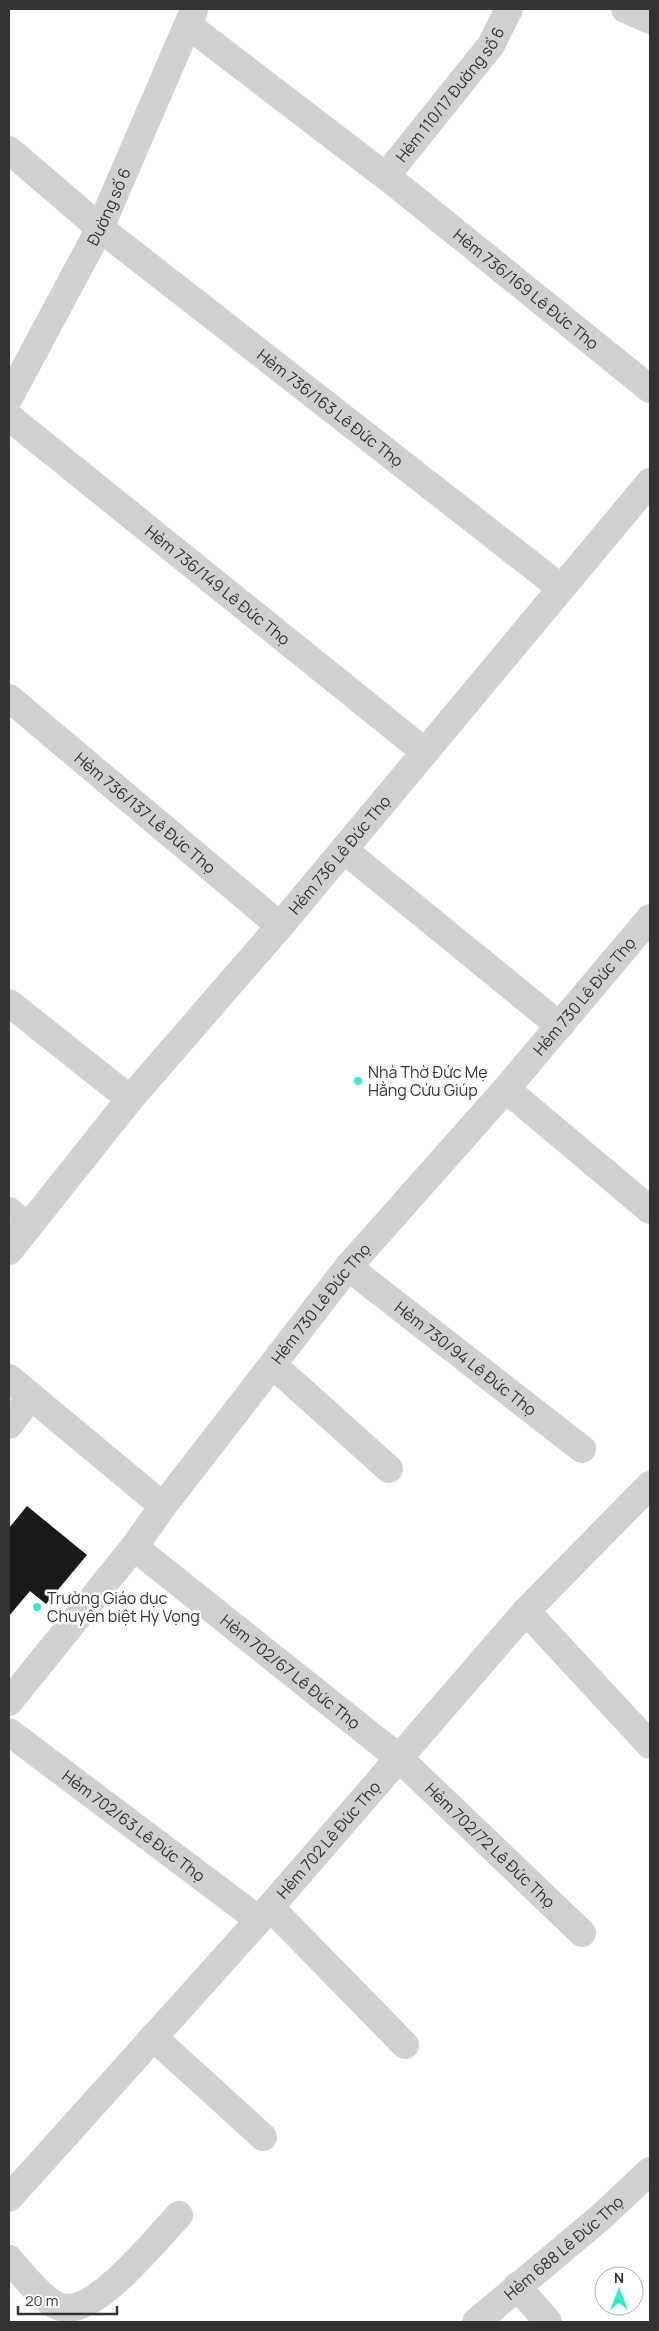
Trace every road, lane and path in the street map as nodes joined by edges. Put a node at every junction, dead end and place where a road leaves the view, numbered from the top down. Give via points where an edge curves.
1 (509, 9) edge
2 (625, 9) edge
3 (191, 17) edge
4 (650, 20) edge
5 (9, 150) edge
6 (394, 182) junction
7 (100, 228) junction
8 (650, 389) edge
9 (9, 398) edge
10 (9, 417) edge
11 (650, 482) edge
12 (562, 588) junction
13 (9, 698) edge
14 (425, 752) junction
15 (344, 850) junction
16 (650, 918) edge
17 (280, 926) junction
18 (9, 1003) edge
19 (560, 1026) junction
20 (506, 1089) junction
21 (130, 1099) junction
22 (650, 1210) edge
23 (19, 1219) edge
24 (9, 1251) edge
25 (348, 1267) junction
26 (273, 1365) junction
27 (9, 1378) edge
28 (31, 1396) junction
29 (9, 1425) edge
30 (582, 1449) dead end
31 (389, 1469) dead end
32 (650, 1484) edge
33 (163, 1506) junction
34 (134, 1547) junction
35 (526, 1611) junction
36 (9, 1702) edge
37 (9, 1732) edge
38 (650, 1745) edge
39 (399, 1758) junction
40 (264, 1913) junction
41 (582, 1933) dead end
42 (153, 2037) junction
43 (405, 2046) dead end
44 (263, 2137) dead end
45 (650, 2171) edge
46 (9, 2198) edge
47 (179, 2215) dead end
48 (9, 2259) edge
49 (517, 2286) junction
50 (476, 2322) edge
51 (548, 2322) edge

1 - 6 street, Hẻm 110/17 Đường số 6 via 491,45
2 - 4 street
3 - 6 street, Hẻm 736/169 Lê Đức Thọ
3 - 7 street, Đường số 6
5 - 7 street, Hẻm 736/163 Lê Đức Thọ
6 - 8 street, Hẻm 736/169 Lê Đức Thọ
7 - 9 street, Đường số 6
7 - 12 street, Hẻm 736/163 Lê Đức Thọ
10 - 14 street, Hẻm 736/149 Lê Đức Thọ
11 - 12 street, Hẻm 736 Lê Đức Thọ
12 - 14 street, Hẻm 736 Lê Đức Thọ
13 - 17 street, Hẻm 736/137 Lê Đức Thọ
14 - 15 street, Hẻm 736 Lê Đức Thọ
15 - 17 street, Hẻm 736 Lê Đức Thọ
15 - 19 street
16 - 19 street, Hẻm 730 Lê Đức Thọ
17 - 21 street, Hẻm 736 Lê Đức Thọ
18 - 21 street
19 - 20 street, Hẻm 730 Lê Đức Thọ
20 - 22 street
20 - 25 street, Hẻm 730 Lê Đức Thọ
21 - 23 street, Hẻm 736 Lê Đức Thọ
23 - 24 street, Hẻm 736 Lê Đức Thọ
25 - 26 street, Hẻm 730 Lê Đức Thọ
25 - 30 street, Hẻm 730/94 Lê Đức Thọ
26 - 31 street
26 - 33 street, Hẻm 730 Lê Đức Thọ
27 - 28 street
28 - 29 street
28 - 33 street
32 - 35 street, Hẻm 702 Lê Đức Thọ
33 - 34 street, Hẻm 730 Lê Đức Thọ
34 - 36 street, Hẻm 730 Lê Đức Thọ
34 - 39 street, Hẻm 702/67 Lê Đức Thọ
35 - 38 street
35 - 39 street, Hẻm 702 Lê Đức Thọ
37 - 40 street, Hẻm 702/63 Lê Đức Thọ
39 - 40 street, Hẻm 702 Lê Đức Thọ
39 - 41 street, Hẻm 702/72 Lê Đức Thọ
40 - 42 street, Hẻm 702 Lê Đức Thọ
40 - 43 street, Hẻm 702/63 Lê Đức Thọ
42 - 44 street
42 - 46 street, Hẻm 702 Lê Đức Thọ
45 - 49 street, Hẻm 688 Lê Đức Thọ via 601,2217
47 - 48 street via 108,2289 89,2302 65,2308 46,2299
49 - 50 street, Hẻm 688 Lê Đức Thọ
49 - 51 street

